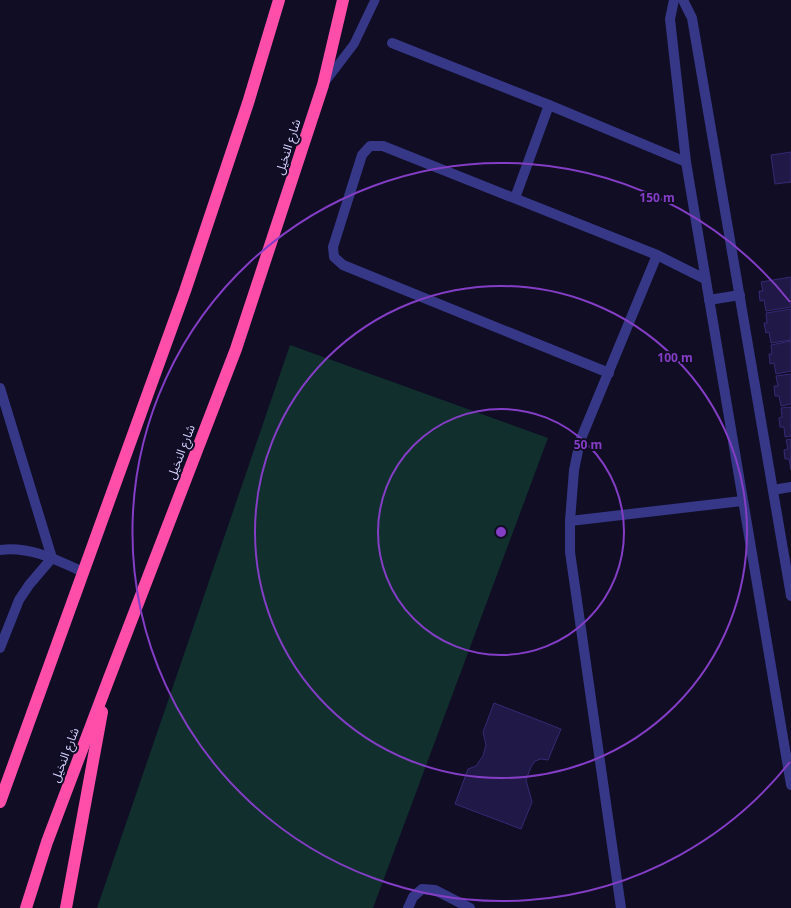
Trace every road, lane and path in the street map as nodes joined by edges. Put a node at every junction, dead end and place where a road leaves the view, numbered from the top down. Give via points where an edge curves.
1 (279, 0) edge
2 (343, 0) edge
3 (375, 0) edge
4 (674, 0) edge
5 (683, 0) edge
6 (392, 43) dead end
7 (323, 85) junction
8 (549, 105) junction
9 (686, 162) junction
10 (515, 198) junction
11 (657, 255) junction
12 (705, 279) junction
13 (740, 295) junction
14 (709, 300) junction
15 (609, 373) junction
16 (0, 388) edge
17 (791, 487) edge
18 (773, 490) junction
19 (742, 501) junction
20 (570, 521) junction
21 (0, 550) edge
22 (52, 558) junction
23 (83, 572) junction
24 (791, 596) edge
25 (0, 648) edge
26 (108, 681) junction
27 (791, 785) edge
28 (0, 802) edge
29 (26, 908) edge
30 (66, 908) edge
31 (408, 908) edge
32 (470, 908) edge
33 (621, 908) edge

1 - 23 highway via 248,103 185,291
2 - 7 highway, شارع النخيل
3 - 7 lane via 354,44
4 - 9 street via 670,19
5 - 13 street via 692,18
6 - 8 street
7 - 26 highway, شارع النخيل via 236,350
8 - 9 street
8 - 10 street
9 - 12 street
10 - 11 street
10 - 15 street via 383,146 370,146 362,155 333,247 334,257 343,265
11 - 12 street
11 - 15 street
12 - 14 street
13 - 14 street
13 - 18 street
14 - 19 street
15 - 20 street via 580,441 574,470
16 - 22 street
17 - 18 street
18 - 24 street
19 - 20 street
19 - 27 street
20 - 33 street via 570,552
21 - 22 street via 28,551
22 - 23 street
22 - 25 street via 20,600
23 - 28 highway
26 - 29 highway, شارع النخيل via 47,842
26 - 30 highway
31 - 32 street via 412,897 422,889 435,890

